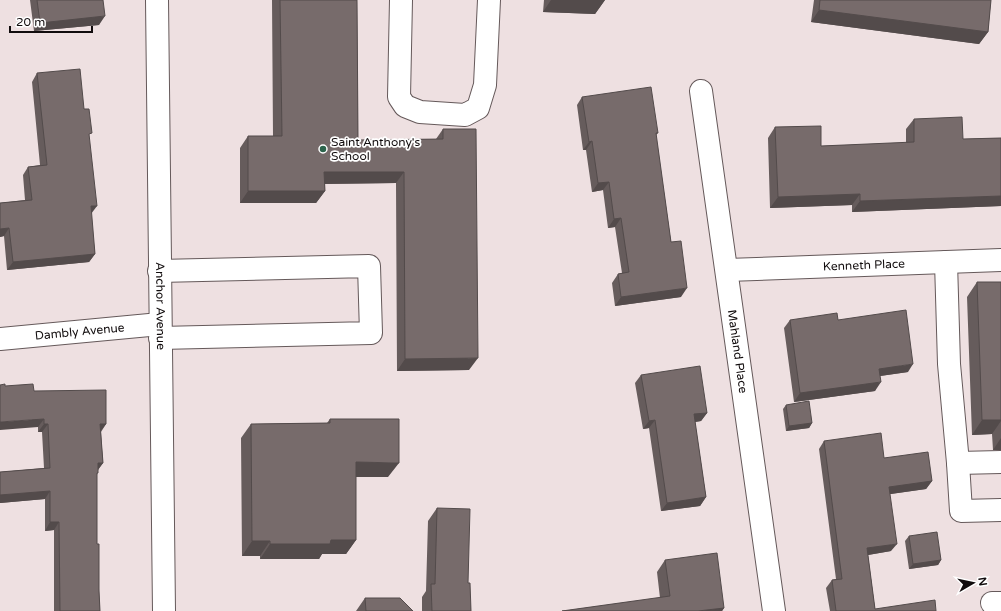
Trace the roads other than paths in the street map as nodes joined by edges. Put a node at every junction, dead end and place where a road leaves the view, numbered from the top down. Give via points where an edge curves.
1 (157, 0) edge
2 (401, 0) edge
3 (489, 0) edge
4 (701, 91) dead end
5 (1001, 260) edge
6 (946, 262) junction
7 (727, 270) junction
8 (159, 271) junction
9 (160, 331) junction
10 (0, 339) edge
11 (1001, 462) edge
12 (958, 463) junction
13 (1001, 510) edge
14 (164, 611) edge
15 (774, 611) edge

1 - 8 street, Anchor Avenue
2 - 3 street via 399,98 405,106 420,112 465,114 478,108 485,85
4 - 7 street, Mahland Place
5 - 6 street, Kenneth Place
6 - 7 street, Kenneth Place
6 - 12 street via 949,364
7 - 15 street, Mahland Place
8 - 9 street, Anchor Avenue
8 - 9 street, Dambly Avenue via 369,266 371,333
9 - 10 street, Dambly Avenue
9 - 14 street, Anchor Avenue
11 - 12 street
12 - 13 street via 960,511

